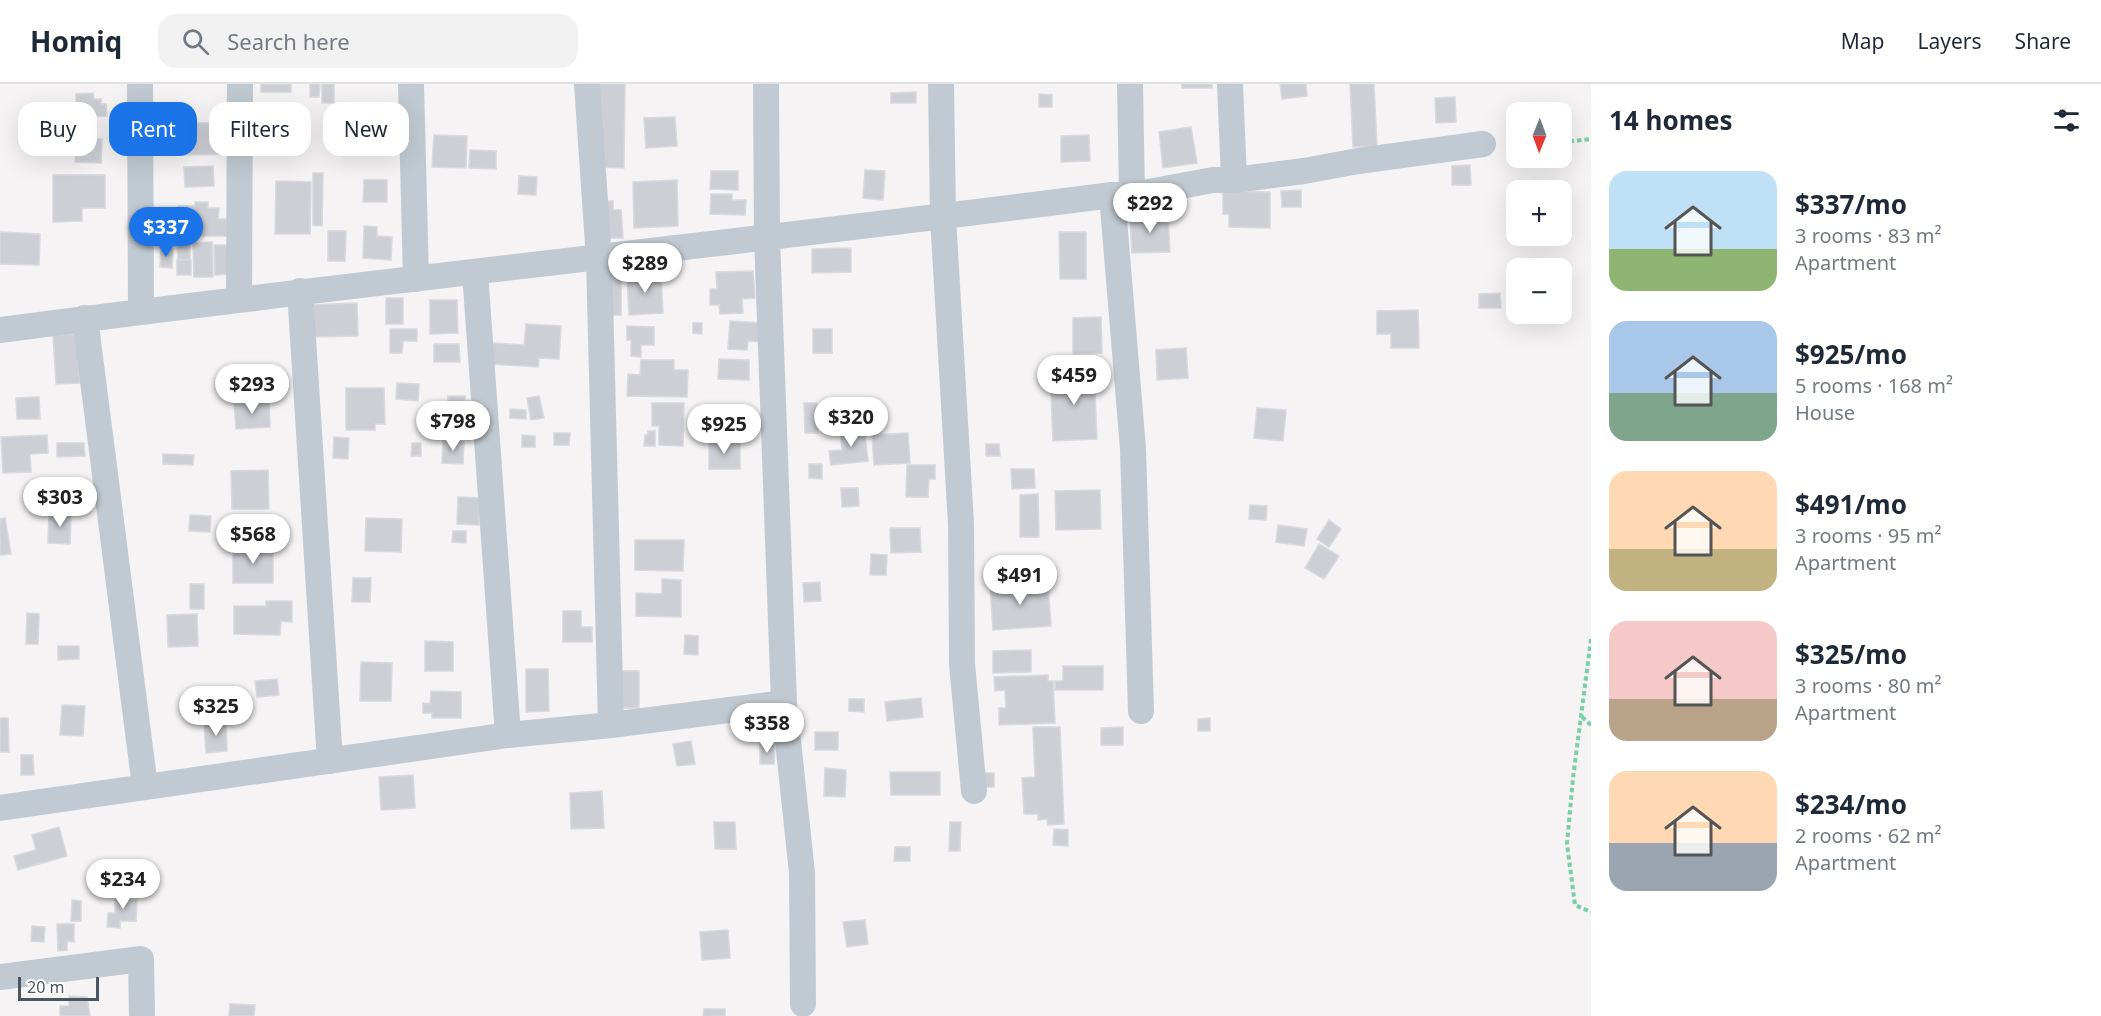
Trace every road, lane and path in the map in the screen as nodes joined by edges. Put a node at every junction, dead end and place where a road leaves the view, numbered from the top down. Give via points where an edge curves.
1 (140, 84) edge
2 (240, 84) edge
3 (411, 84) edge
4 (587, 84) edge
5 (766, 84) edge
6 (941, 84) edge
7 (1130, 84) edge
8 (1230, 84) edge
9 (1591, 139) edge
10 (1572, 141) edge
11 (1483, 144) dead end
12 (1234, 180) junction
13 (1122, 195) junction
14 (943, 217) junction
15 (767, 238) junction
16 (599, 259) junction
17 (475, 272) junction
18 (416, 279) junction
19 (300, 291) junction
20 (239, 299) junction
21 (141, 311) junction
22 (85, 318) junction
23 (0, 330) edge
24 (1591, 639) edge
25 (784, 703) junction
26 (1141, 711) dead end
27 (1581, 716) junction
28 (610, 725) junction
29 (1591, 725) edge
30 (508, 735) junction
31 (330, 761) junction
32 (145, 786) junction
33 (974, 791) dead end
34 (0, 808) edge
35 (1591, 912) edge
36 (0, 977) edge
37 (803, 1004) dead end
38 (142, 1016) edge

1 - 21 street
2 - 20 street
3 - 18 street
4 - 16 street
5 - 15 street
6 - 14 street
7 - 13 street
8 - 12 street
9 - 10 path
11 - 12 street
12 - 13 street
13 - 14 street
13 - 26 street
14 - 15 street
14 - 33 street via 960,524 962,664
15 - 16 street
15 - 25 street
16 - 17 street
16 - 28 street
17 - 18 street
17 - 30 street
18 - 19 street
19 - 20 street
19 - 31 street
20 - 21 street
21 - 22 street
22 - 23 street
22 - 32 street
24 - 27 path
25 - 28 street
25 - 37 street via 802,873
27 - 29 path
27 - 35 path via 1567,844 1575,905
28 - 30 street
30 - 31 street
31 - 32 street
32 - 34 street
36 - 38 street via 141,959

